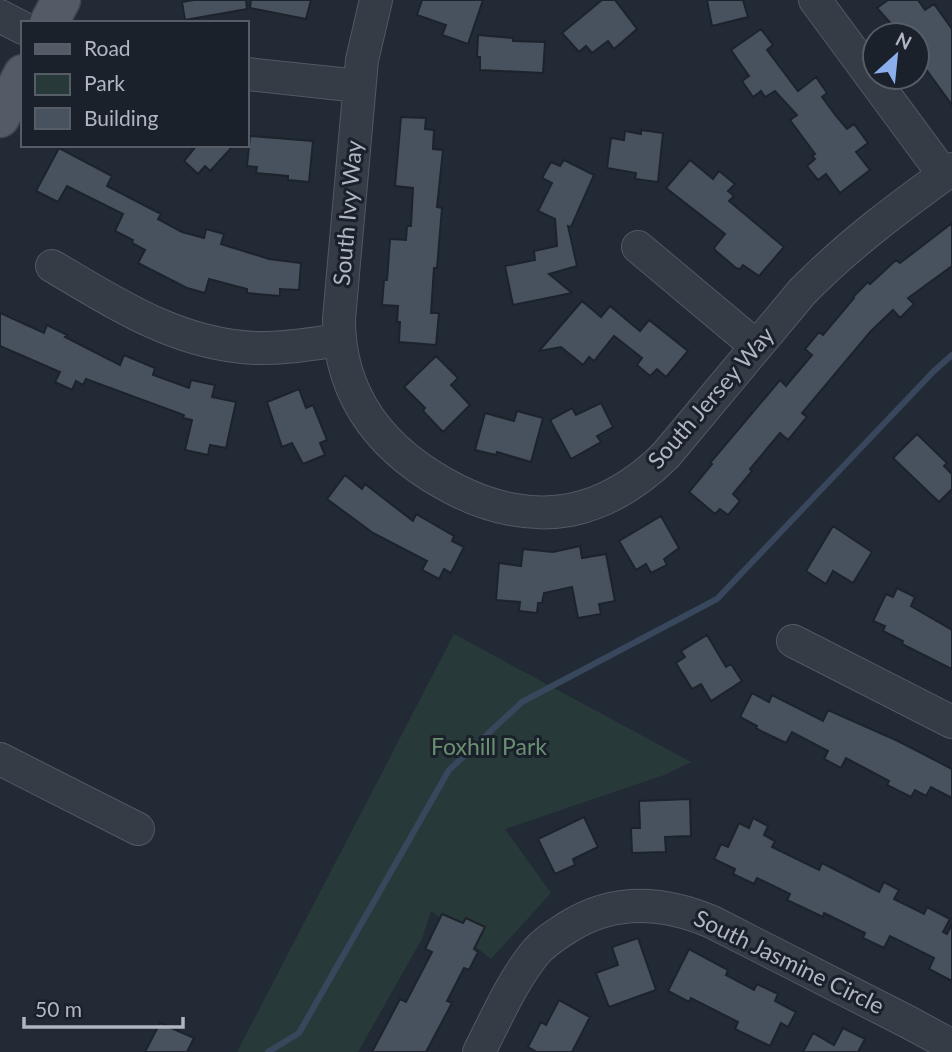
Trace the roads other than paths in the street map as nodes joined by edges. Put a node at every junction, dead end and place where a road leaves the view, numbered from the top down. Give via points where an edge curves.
1 (376, 0) edge
2 (815, 0) edge
3 (0, 16) edge
4 (21, 27) edge
5 (248, 74) edge
6 (21, 78) edge
7 (359, 86) junction
8 (0, 118) edge
9 (948, 172) edge
10 (638, 247) dead end
11 (52, 266) dead end
12 (339, 340) junction
13 (756, 346) junction
14 (793, 641) dead end
15 (952, 722) edge
16 (0, 759) edge
17 (138, 830) dead end
18 (952, 1050) edge
19 (479, 1052) edge

1 - 7 street, South Ivy Way
2 - 9 street
3 - 4 street
5 - 7 street
6 - 8 main road
7 - 12 street, South Ivy Way
9 - 13 street, South Jersey Way via 850,246
10 - 13 street
11 - 12 street via 153,323 199,341 279,348
12 - 13 street, South Jersey Way via 363,408 397,453 440,482 482,502 546,512 601,501 646,475
14 - 15 street
16 - 17 street
18 - 19 street, South Jasmine Circle via 910,1023 712,922 673,908 634,905 582,918 536,952

